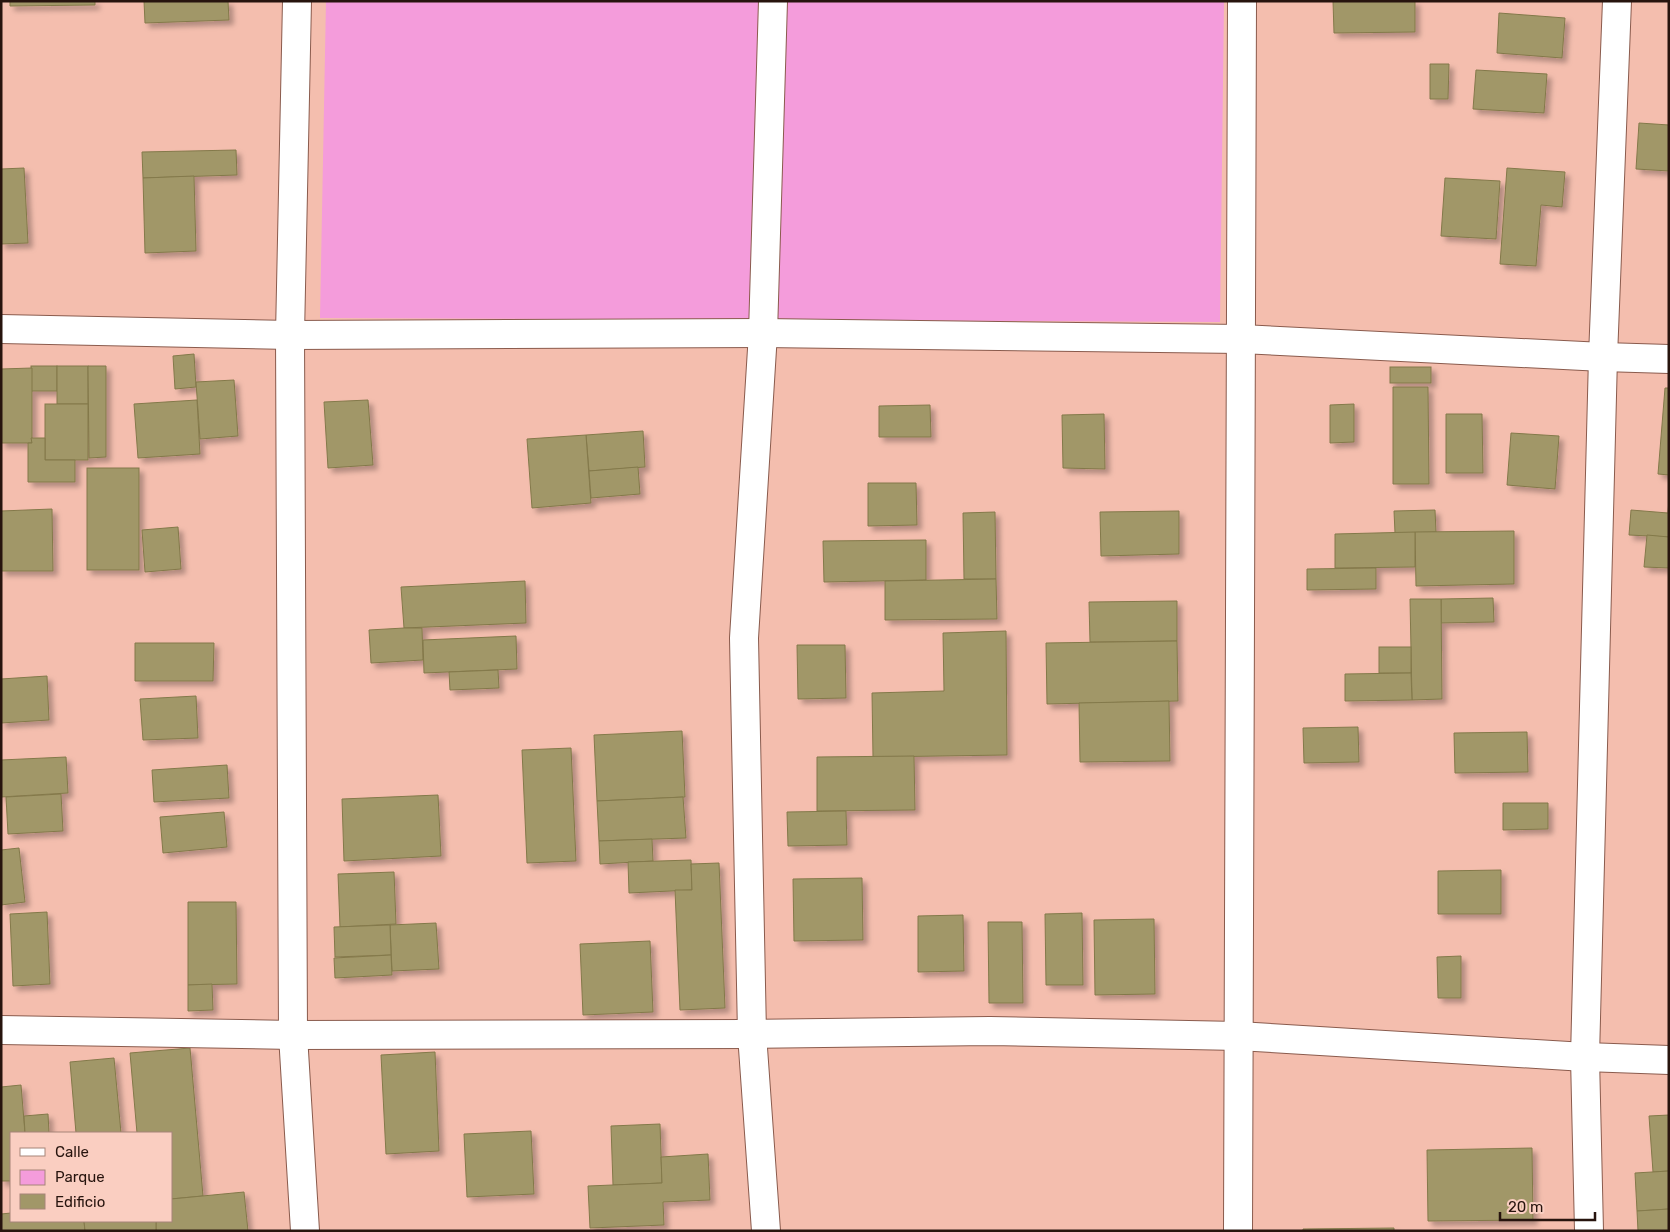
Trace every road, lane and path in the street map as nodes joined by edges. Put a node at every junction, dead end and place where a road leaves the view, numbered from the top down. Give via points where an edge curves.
1 (297, 1) edge
2 (773, 1) edge
3 (1242, 1) edge
4 (1617, 1) edge
5 (1, 329) edge
6 (290, 334) junction
7 (763, 334) junction
8 (1240, 339) junction
9 (1603, 357) junction
10 (1669, 359) edge
11 (1, 1030) edge
12 (752, 1034) junction
13 (293, 1035) junction
14 (1238, 1036) junction
15 (1585, 1057) junction
16 (1669, 1060) edge
17 (305, 1231) edge
18 (766, 1231) edge
19 (1238, 1231) edge
20 (1589, 1231) edge

1 - 6 street
2 - 7 street
3 - 8 street
4 - 9 street
5 - 6 street
6 - 7 street
6 - 13 street
7 - 8 street
7 - 12 street via 744,638
8 - 9 street
8 - 14 street
9 - 10 street
9 - 15 street
11 - 13 street
12 - 13 street
12 - 14 street via 990,1031
12 - 18 street
13 - 17 street
14 - 15 street
14 - 19 street
15 - 16 street
15 - 20 street

